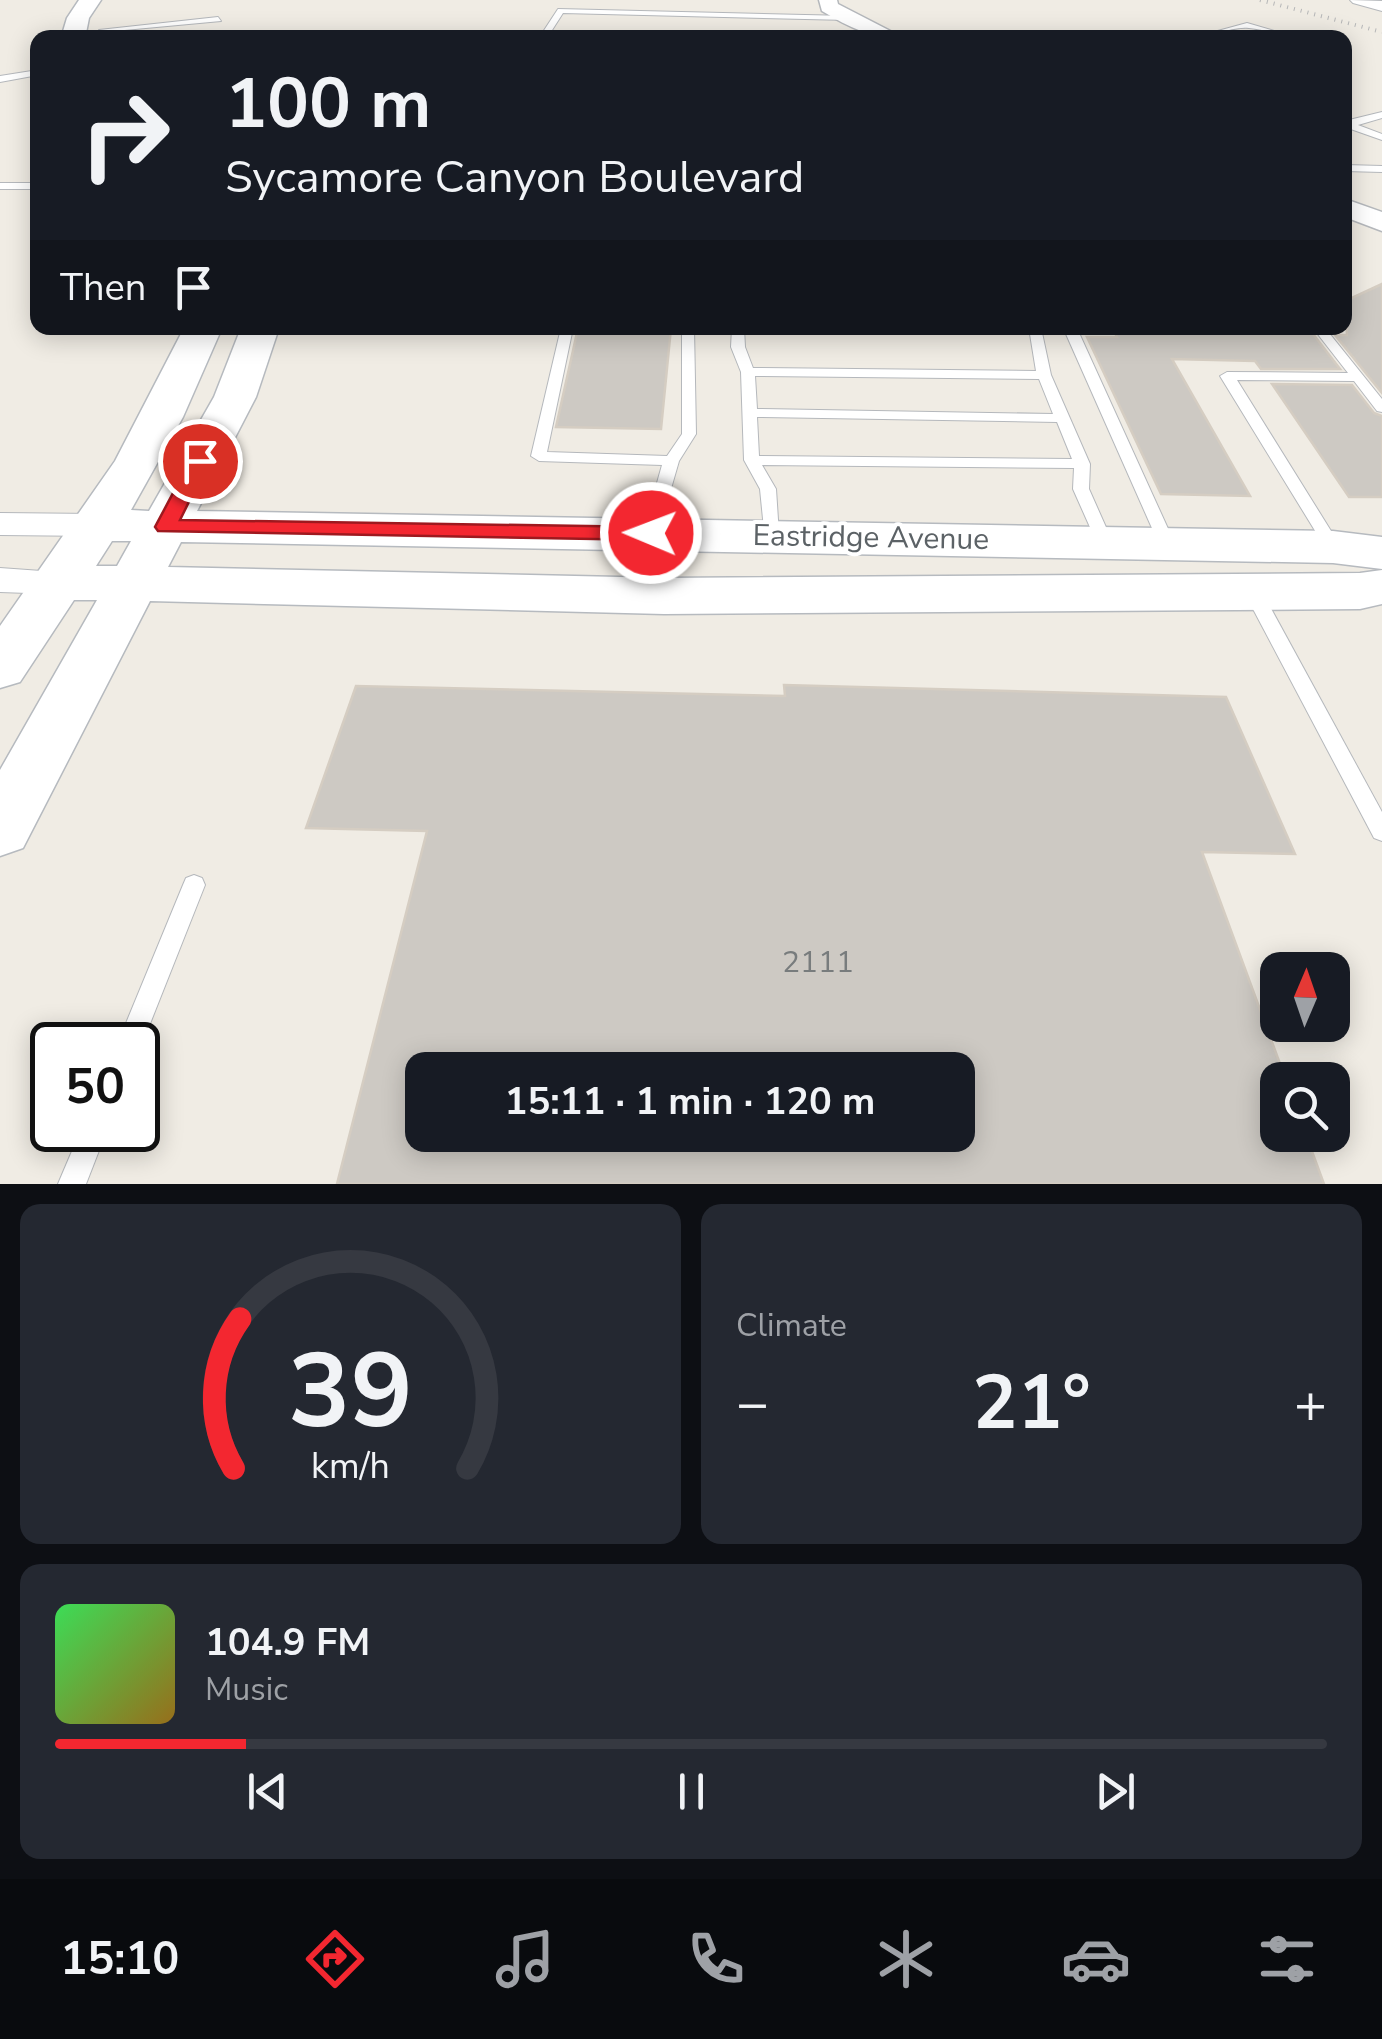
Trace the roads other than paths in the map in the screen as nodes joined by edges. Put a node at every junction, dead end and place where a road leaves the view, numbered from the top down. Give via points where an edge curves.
1 (90, 0) edge
2 (828, 0) edge
3 (1358, 0) edge
4 (116, 2) edge
5 (1382, 6) edge
6 (218, 18) dead end
7 (848, 18) junction
8 (75, 30) edge
9 (106, 30) edge
10 (132, 30) edge
11 (549, 30) edge
12 (870, 30) edge
13 (1227, 30) edge
14 (1265, 30) edge
15 (30, 73) edge
16 (0, 78) edge
17 (1382, 115) edge
18 (1352, 123) edge
19 (1352, 125) edge
20 (1382, 136) edge
21 (1352, 168) edge
22 (1382, 168) edge
23 (0, 186) edge
24 (30, 186) edge
25 (1352, 211) edge
26 (1382, 222) edge
27 (200, 335) edge
28 (257, 335) edge
29 (565, 335) edge
30 (688, 335) edge
31 (738, 335) edge
32 (1036, 335) edge
33 (1073, 335) edge
34 (1325, 335) edge
35 (748, 372) junction
36 (1044, 376) junction
37 (1358, 377) junction
38 (1382, 408) edge
39 (750, 413) junction
40 (1064, 418) junction
41 (752, 460) junction
42 (671, 461) junction
43 (1082, 464) junction
44 (0, 524) edge
45 (95, 525) junction
46 (166, 527) junction
47 (651, 533) junction
48 (771, 534) junction
49 (1106, 543) junction
50 (1166, 544) junction
51 (1333, 547) junction
52 (1382, 553) edge
53 (0, 580) edge
54 (56, 582) junction
55 (133, 585) junction
56 (1382, 588) edge
57 (1253, 592) junction
58 (0, 668) edge
59 (0, 829) edge
60 (1382, 832) edge
61 (194, 885) dead end
62 (139, 1022) edge
63 (85, 1152) edge
64 (72, 1184) edge

1 - 8 main road
2 - 7 street
3 - 5 street
4 - 9 main road
6 - 10 lane
7 - 11 lane via 561,12
7 - 12 street
13 - 14 lane via 1247,25
15 - 16 lane
17 - 18 lane
19 - 20 lane
21 - 22 lane
23 - 24 lane
25 - 26 street
27 - 45 main road via 172,399
28 - 46 main road via 235,397
29 - 42 lane via 539,456
30 - 42 lane via 689,434
31 - 35 lane
32 - 36 lane
33 - 50 lane
34 - 37 lane
35 - 36 lane
35 - 39 lane
36 - 40 lane
37 - 38 lane
37 - 51 lane via 1227,376
39 - 40 lane
39 - 41 lane
40 - 43 lane
41 - 43 lane
41 - 48 lane via 768,488
42 - 47 lane
43 - 49 lane via 1081,488
44 - 45 street, Eastridge Avenue
45 - 46 main road, Eastridge Avenue
45 - 54 main road
46 - 47 main road, Eastridge Avenue
46 - 55 main road
47 - 48 main road, Eastridge Avenue
48 - 49 main road, Eastridge Avenue
49 - 50 main road, Eastridge Avenue
50 - 51 main road, Eastridge Avenue
51 - 52 main road, Eastridge Avenue
53 - 54 street, Eastridge Avenue
54 - 55 main road, Eastridge Avenue
54 - 58 main road
55 - 57 main road, Eastridge Avenue via 664,596
55 - 59 main road
56 - 57 main road, Eastridge Avenue
57 - 60 lane
61 - 62 lane
63 - 64 lane

